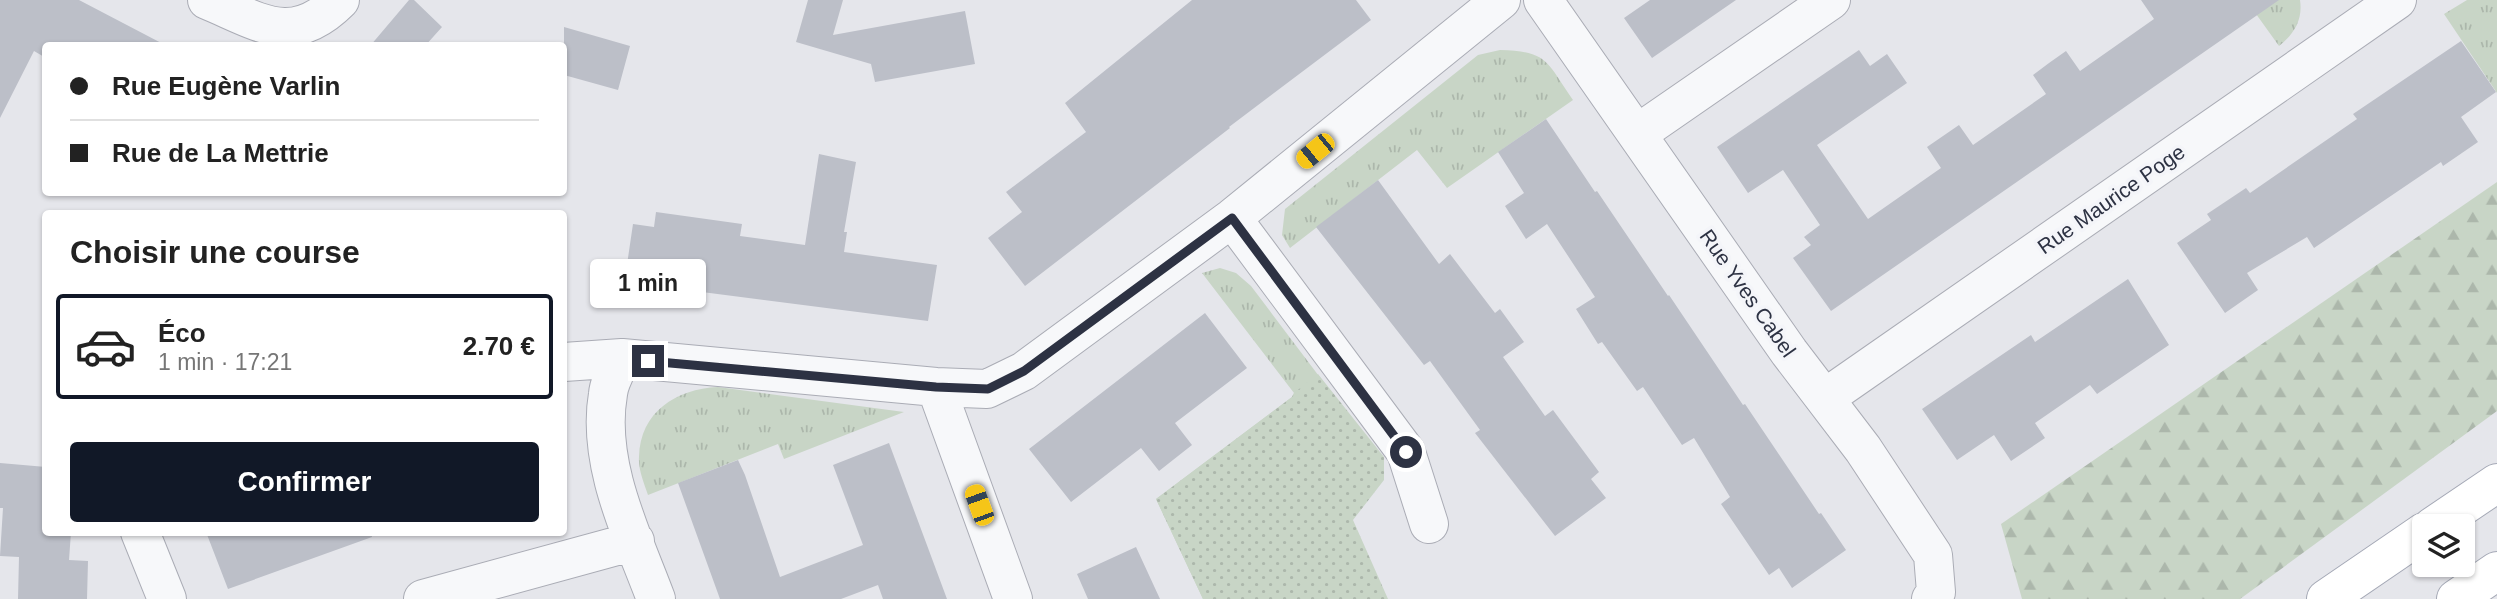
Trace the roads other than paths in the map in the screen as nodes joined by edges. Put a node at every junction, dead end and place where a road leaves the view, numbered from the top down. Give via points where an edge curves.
1 (207, 0) edge
2 (340, 0) edge
3 (1501, 0) edge
4 (1544, 0) edge
5 (1830, 0) edge
6 (2397, 0) edge
7 (1637, 134) junction
8 (1232, 218) junction
9 (622, 358) junction
10 (567, 362) edge
11 (936, 387) junction
12 (1825, 398) junction
13 (2497, 482) edge
14 (2451, 514) edge
15 (1429, 524) dead end
16 (143, 536) edge
17 (2412, 540) edge
18 (635, 541) junction
19 (2497, 571) edge
20 (1933, 595) edge
21 (167, 599) edge
22 (423, 599) edge
23 (656, 599) edge
24 (1013, 599) edge
25 (2326, 599) edge
26 (2456, 599) edge

1 - 2 street via 267,25 298,28 324,16
3 - 8 street
4 - 7 street, Rue Yves Cabel
5 - 7 street
6 - 12 street, Rue Maurice Poge
7 - 12 street, Rue Yves Cabel
8 - 11 street via 1024,371 988,389
8 - 15 street via 1406,452
9 - 10 street
9 - 11 street
9 - 18 street via 608,392 606,430 611,471
11 - 24 street
12 - 20 street, Rue Yves Cabel via 1933,555
13 - 14 main road
16 - 21 street
17 - 25 main road
18 - 22 street
18 - 23 street
19 - 26 main road

